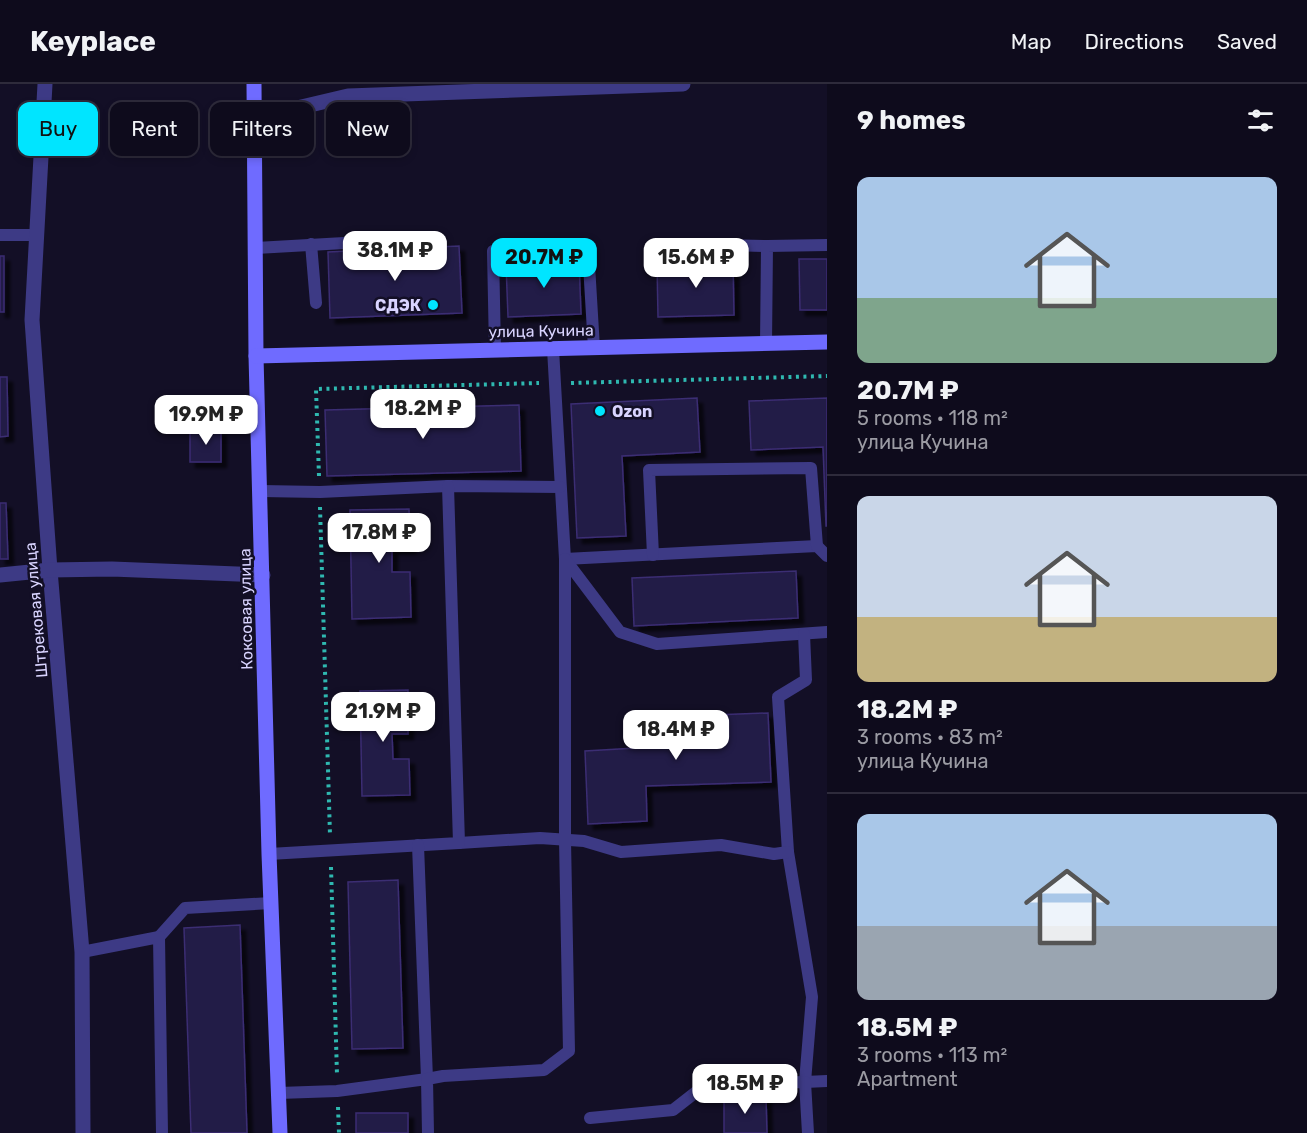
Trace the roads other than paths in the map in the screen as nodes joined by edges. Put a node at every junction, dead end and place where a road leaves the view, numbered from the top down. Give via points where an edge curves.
1 (45, 84) edge
2 (254, 84) edge
3 (683, 84) edge
4 (255, 102) edge
5 (314, 104) edge
6 (255, 156) edge
7 (0, 235) edge
8 (36, 235) junction
9 (362, 242) dead end
10 (311, 244) junction
11 (684, 244) dead end
12 (827, 245) edge
13 (767, 246) junction
14 (256, 248) junction
15 (316, 303) dead end
16 (827, 342) edge
17 (766, 344) junction
18 (594, 348) junction
19 (553, 349) junction
20 (495, 350) junction
21 (256, 356) junction
22 (448, 486) junction
23 (560, 487) junction
24 (261, 491) junction
25 (817, 546) junction
26 (653, 555) junction
27 (827, 556) edge
28 (565, 559) junction
29 (50, 570) junction
30 (263, 574) junction
31 (0, 575) edge
32 (827, 632) edge
33 (804, 634) junction
34 (565, 840) junction
35 (459, 843) junction
36 (418, 845) junction
37 (788, 852) junction
38 (269, 854) junction
39 (271, 903) junction
40 (159, 937) junction
41 (82, 952) junction
42 (427, 1079) junction
43 (827, 1081) edge
44 (805, 1082) junction
45 (279, 1093) junction
46 (590, 1118) dead end
47 (83, 1133) edge
48 (162, 1133) edge
49 (280, 1133) edge
50 (428, 1133) edge
51 (808, 1133) edge

1 - 8 street, Штрековая улица
2 - 4 main road, Коксовая улица
3 - 5 street via 348,96
6 - 14 main road, Коксовая улица
7 - 8 lane
8 - 29 street, Штрековая улица via 32,320
9 - 10 lane
10 - 14 lane
10 - 15 lane
11 - 13 lane
12 - 13 lane
13 - 17 lane
14 - 21 main road, Коксовая улица
16 - 17 main road, улица Кучина
17 - 18 main road, улица Кучина
18 - 19 main road, улица Кучина
18 - 20 lane via 588,248 493,250
19 - 20 main road, улица Кучина
19 - 23 lane
20 - 21 main road, улица Кучина
21 - 24 main road, Коксовая улица
22 - 23 lane
22 - 24 lane
22 - 35 lane
23 - 28 lane
24 - 30 main road, Коксовая улица
25 - 26 lane
25 - 26 lane via 811,468 648,470
25 - 27 lane
26 - 28 lane
28 - 33 lane via 620,632 657,644
28 - 34 lane
29 - 30 street via 112,568
29 - 31 street
29 - 41 street, Штрековая улица
30 - 38 main road, Коксовая улица
32 - 33 lane
33 - 37 lane via 806,680 778,697
34 - 35 lane
34 - 37 lane via 584,841 621,852 721,845 774,854
34 - 42 lane via 569,1051 544,1070
35 - 36 lane
36 - 38 lane
36 - 42 lane
37 - 44 lane via 812,997
38 - 39 main road, Коксовая улица
39 - 40 lane via 184,909
39 - 45 main road, Коксовая улица
40 - 41 lane
40 - 48 lane
41 - 47 street, Штрековая улица
42 - 45 lane via 337,1091
42 - 50 lane
43 - 44 lane
44 - 46 lane via 705,1085 673,1110
44 - 51 lane
45 - 49 main road, Коксовая улица

